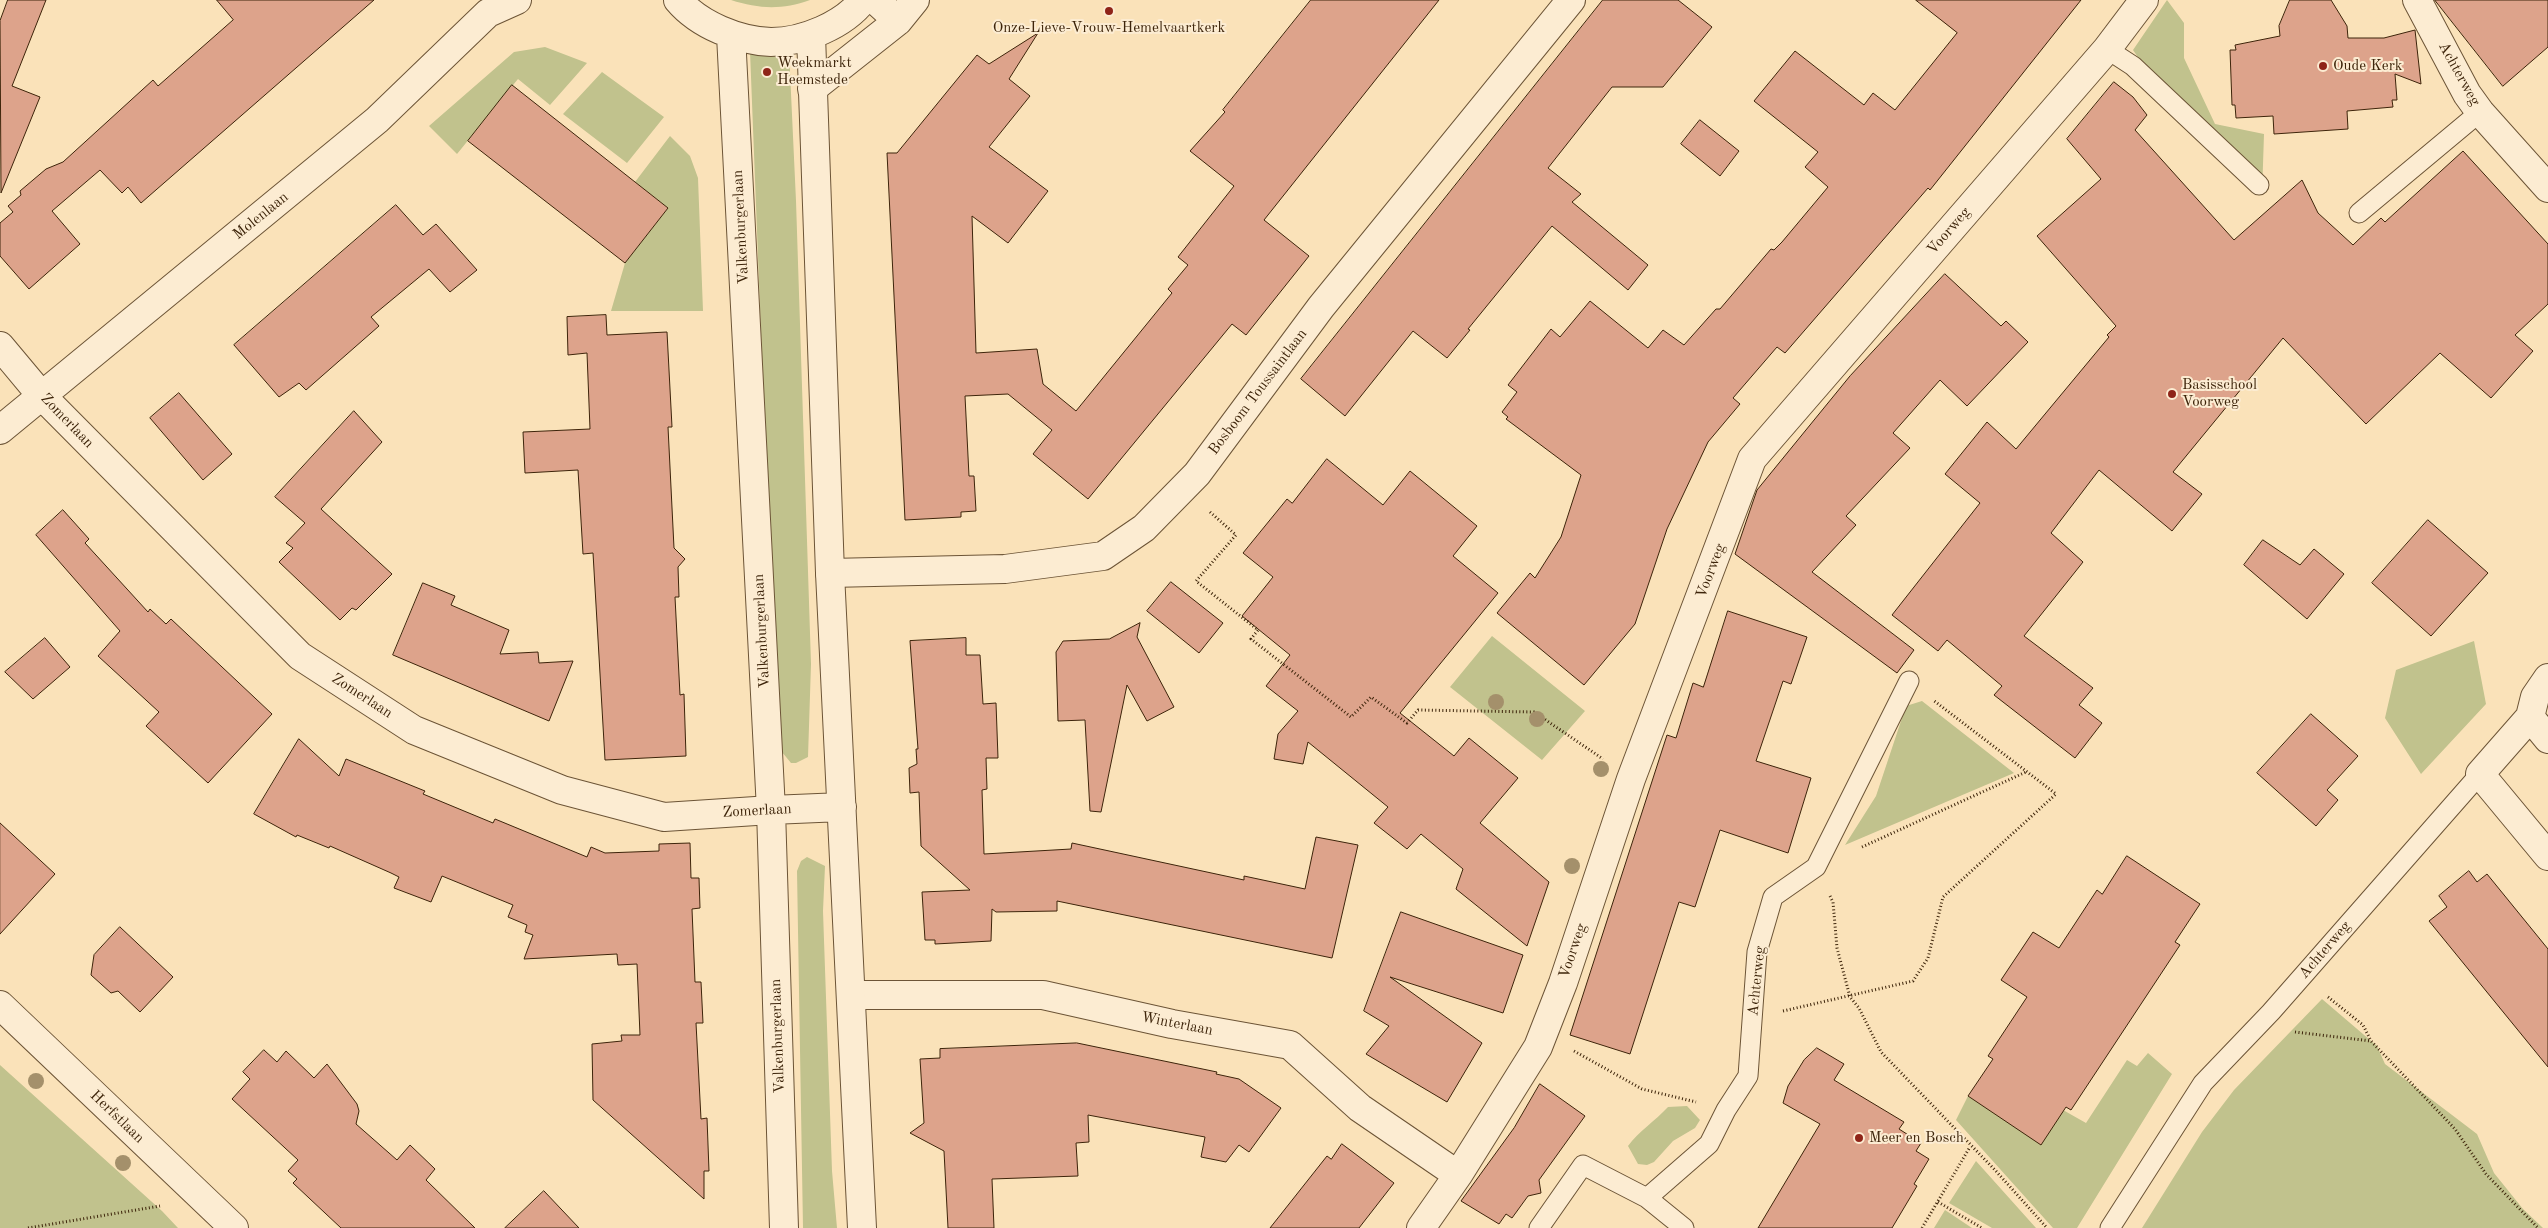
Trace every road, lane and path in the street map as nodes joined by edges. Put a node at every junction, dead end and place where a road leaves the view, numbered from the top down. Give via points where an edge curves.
1 (517, 0) edge
2 (678, 0) edge
3 (863, 0) edge
4 (875, 0) edge
5 (915, 0) edge
6 (1570, 0) edge
7 (2144, 0) edge
8 (2417, 0) edge
9 (898, 21) junction
10 (731, 35) junction
11 (811, 35) junction
12 (2107, 49) junction
13 (812, 89) junction
14 (2480, 112) junction
15 (2259, 185) dead end
16 (2548, 188) edge
17 (2359, 213) dead end
18 (0, 346) edge
19 (41, 395) junction
20 (0, 430) edge
21 (1183, 489) junction
22 (830, 573) junction
23 (2548, 678) edge
24 (1908, 681) joint
25 (2530, 717) junction
26 (2548, 739) edge
27 (2026, 772) junction
28 (2480, 774) junction
29 (1631, 779) junction
30 (842, 807) junction
31 (771, 810) junction
32 (2548, 856) edge
33 (1816, 867) junction
34 (852, 995) junction
35 (1850, 997) junction
36 (2328, 997) dead end
37 (0, 1005) edge
38 (2271, 1012) junction
39 (1753, 1018) junction
40 (1542, 1033) junction
41 (2371, 1042) junction
42 (1726, 1110) junction
43 (1970, 1146) junction
44 (1458, 1175) junction
45 (1647, 1198) junction
46 (204, 1199) junction
47 (1938, 1202) junction
48 (28, 1228) edge
49 (234, 1228) edge
50 (784, 1228) edge
51 (862, 1228) edge
52 (1421, 1228) edge
53 (1539, 1228) edge
54 (1684, 1228) edge
55 (1922, 1228) edge
56 (1982, 1228) edge
57 (2047, 1228) edge
58 (2110, 1228) edge
59 (2538, 1228) edge

1 - 19 street, Molenlaan via 488,13 377,120
2 - 10 street via 688,11
3 - 11 street via 854,11
4 - 9 street
5 - 9 street
6 - 21 street, Bosboom Toussaintlaan via 1321,307
7 - 12 street, Voorweg
8 - 14 street, Achterweg via 2467,94
9 - 13 street
10 - 11 street via 771,42
10 - 31 street, Valkenburgerlaan
11 - 13 street
12 - 15 lane via 2133,66
12 - 29 street, Voorweg via 1752,459
13 - 22 street
14 - 16 street, Achterweg
14 - 17 lane
18 - 19 street, Zomerlaan
19 - 20 street, Molenlaan
19 - 31 street, Zomerlaan via 300,656 414,730 562,790 664,816
21 - 22 street, Bosboom Toussaintlaan via 1144,528 1103,556 1005,569
21 - 29 path via 1236,536 1196,581 1258,630 1251,638 1351,718 1371,697 1407,723 1418,710 1534,712
22 - 30 street
23 - 25 street, Achterweg via 2535,697
24 - 27 path
24 - 33 lane, Achterweg
25 - 26 street
25 - 28 street, Achterweg
27 - 33 path
27 - 35 path via 2056,794 1943,897 1928,958 1913,981
28 - 32 street
28 - 38 lane, Achterweg
29 - 40 street, Voorweg
30 - 31 street, Zomerlaan
30 - 34 street
31 - 50 street, Valkenburgerlaan
33 - 35 path via 1833,902 1837,948
33 - 39 lane, Achterweg via 1773,897 1757,952
34 - 44 street, Winterlaan via 1043,995 1172,1024 1290,1045 1360,1108
34 - 51 street
35 - 39 path
35 - 43 path via 1881,1052
36 - 41 path via 2363,1025
37 - 46 street, Herfstlaan
38 - 41 path via 2288,1031
38 - 58 lane, Achterweg via 2203,1083
39 - 42 lane, Achterweg via 1748,1076
40 - 42 path via 1642,1089
40 - 44 street, Voorweg via 1538,1047
41 - 59 path via 2455,1129 2486,1174
42 - 45 lane, Achterweg via 1709,1144
43 - 47 path
43 - 57 path
44 - 52 street, Voorweg
45 - 53 lane via 1583,1165
45 - 54 lane
46 - 48 path
46 - 49 street, Herfstlaan
47 - 55 path
47 - 56 path

